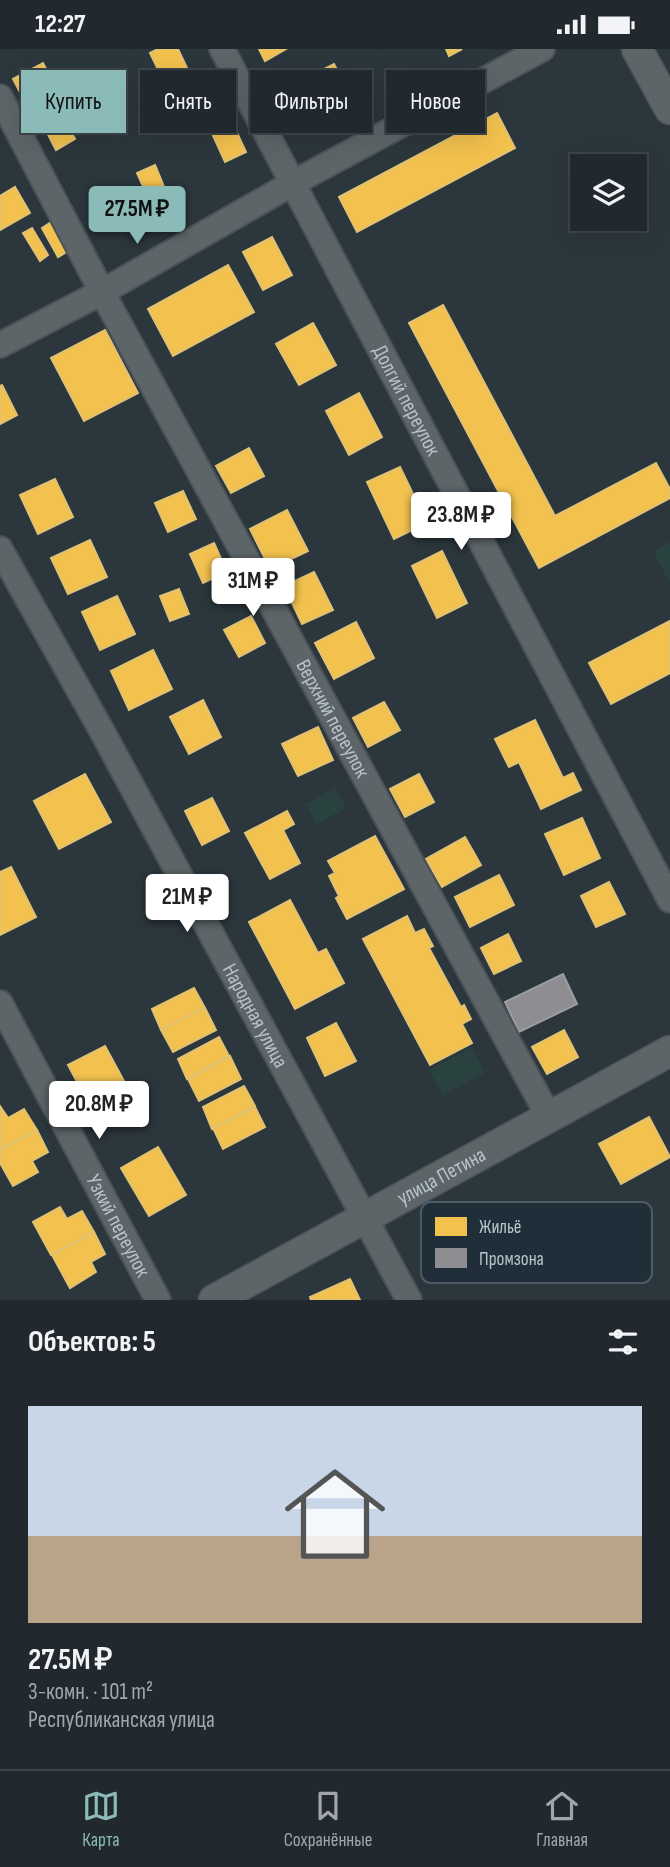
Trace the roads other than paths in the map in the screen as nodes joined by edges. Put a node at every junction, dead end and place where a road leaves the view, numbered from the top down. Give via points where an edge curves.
1 (222, 49) edge
2 (542, 49) edge
3 (637, 49) edge
4 (0, 97) edge
5 (670, 109) edge
6 (293, 183) junction
7 (102, 292) junction
8 (0, 345) edge
9 (0, 549) edge
10 (670, 900) edge
11 (0, 1003) edge
12 (670, 1051) edge
13 (549, 1117) junction
14 (365, 1218) junction
15 (158, 1300) edge
16 (214, 1300) edge
17 (409, 1300) edge

1 - 6 street, Долгий переулок
2 - 6 street
3 - 5 street
4 - 7 street, Верхний переулок
6 - 7 street
6 - 10 street, Долгий переулок
7 - 8 street
7 - 13 street, Верхний переулок
9 - 14 street, Народная улица
11 - 15 street, Узкий переулок
12 - 13 street, улица Петина
13 - 14 street, улица Петина
14 - 16 street, улица Петина
14 - 17 street, Народная улица

